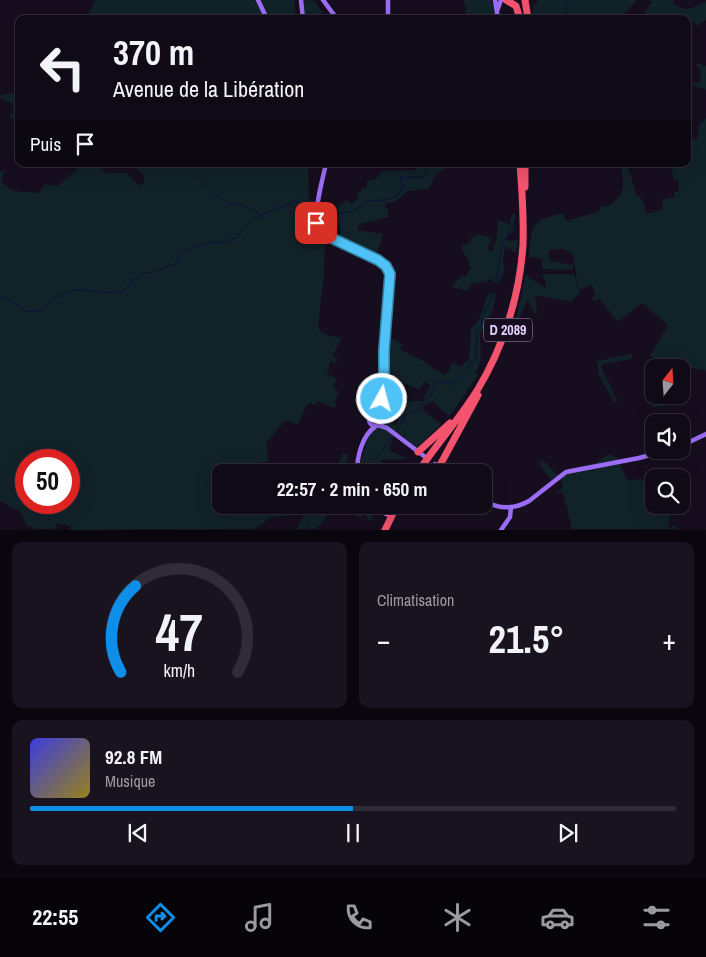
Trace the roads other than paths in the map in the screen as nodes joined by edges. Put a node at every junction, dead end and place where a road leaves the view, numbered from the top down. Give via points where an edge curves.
1 (258, 0) edge
2 (301, 0) edge
3 (324, 0) edge
4 (388, 0) edge
5 (495, 0) edge
6 (501, 0) edge
7 (506, 0) edge
8 (519, 1) edge
9 (264, 15) edge
10 (303, 15) edge
11 (334, 15) edge
12 (388, 15) edge
13 (498, 15) edge
14 (498, 15) edge
15 (523, 15) edge
16 (325, 167) edge
17 (523, 167) edge
18 (523, 167) edge
19 (480, 387) junction
20 (378, 417) junction
21 (370, 422) junction
22 (377, 425) junction
23 (387, 428) junction
24 (706, 434) edge
25 (366, 436) junction
26 (690, 442) edge
27 (421, 454) joint
28 (645, 456) edge
29 (358, 464) edge
30 (425, 464) edge
31 (438, 464) edge
32 (492, 504) edge
33 (511, 507) junction
34 (394, 514) edge
35 (391, 516) joint
36 (386, 529) edge
37 (501, 530) edge

1 - 9 main road
2 - 10 main road
3 - 11 main road
4 - 12 main road
5 - 13 main road
6 - 14 main road
7 - 8 highway
8 - 15 highway
16 - 20 main road via 317,227 321,233 378,260 390,274 384,388
17 - 19 highway, D 2089 via 526,244 518,298 503,345
18 - 19 highway, D 2089 via 523,228 518,284 500,344
19 - 27 highway
19 - 30 highway, D 2089
19 - 31 highway
20 - 21 main road via 370,418
20 - 22 main road
20 - 23 main road
21 - 22 main road
21 - 25 main road
22 - 23 main road
22 - 25 main road
23 - 27 main road
24 - 26 main road
25 - 29 main road
28 - 33 main road via 566,472 530,502
32 - 33 main road
33 - 37 main road via 510,517
34 - 36 highway
35 - 36 highway
35 - 36 main road via 374,508 387,519

